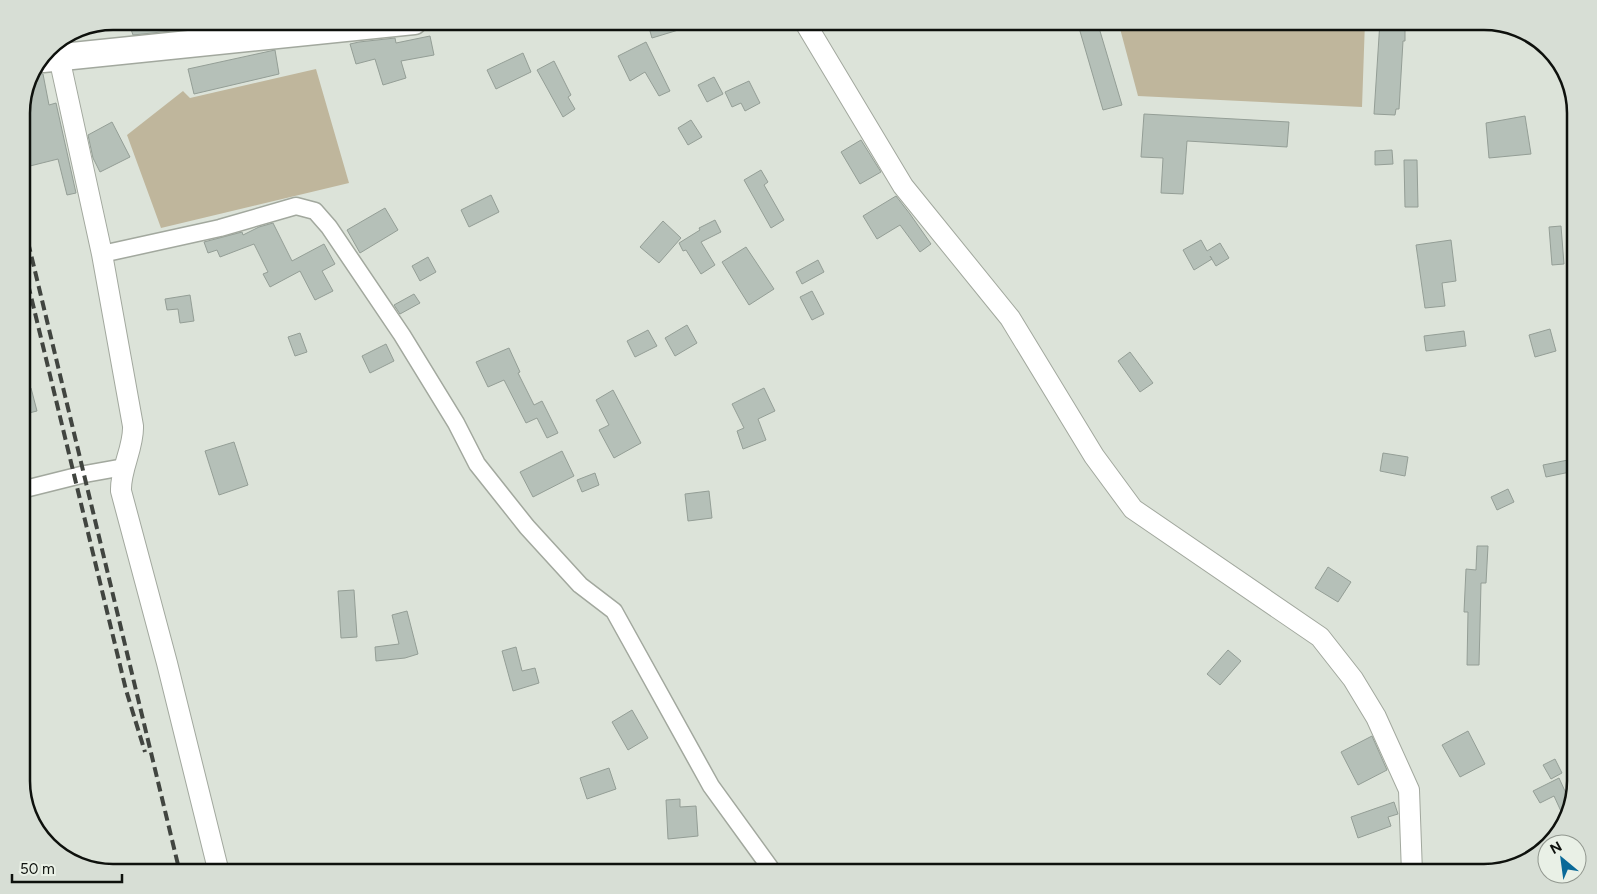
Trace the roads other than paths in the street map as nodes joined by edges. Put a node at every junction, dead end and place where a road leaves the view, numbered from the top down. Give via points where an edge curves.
1 (326, 30) edge
2 (809, 30) edge
3 (51, 58) edge
4 (102, 254) junction
5 (124, 467) junction
6 (30, 488) edge
7 (217, 864) edge
8 (767, 864) edge
9 (1412, 864) edge

1 - 3 main road
2 - 9 street via 903,186 1010,318 1094,456 1133,509 1320,637 1353,679 1376,717 1410,790
3 - 4 street
4 - 5 street via 133,426
4 - 8 street via 220,228 296,206 315,212 402,335 477,464 527,527 580,585 614,611 711,786
5 - 6 street
5 - 7 street via 121,491

